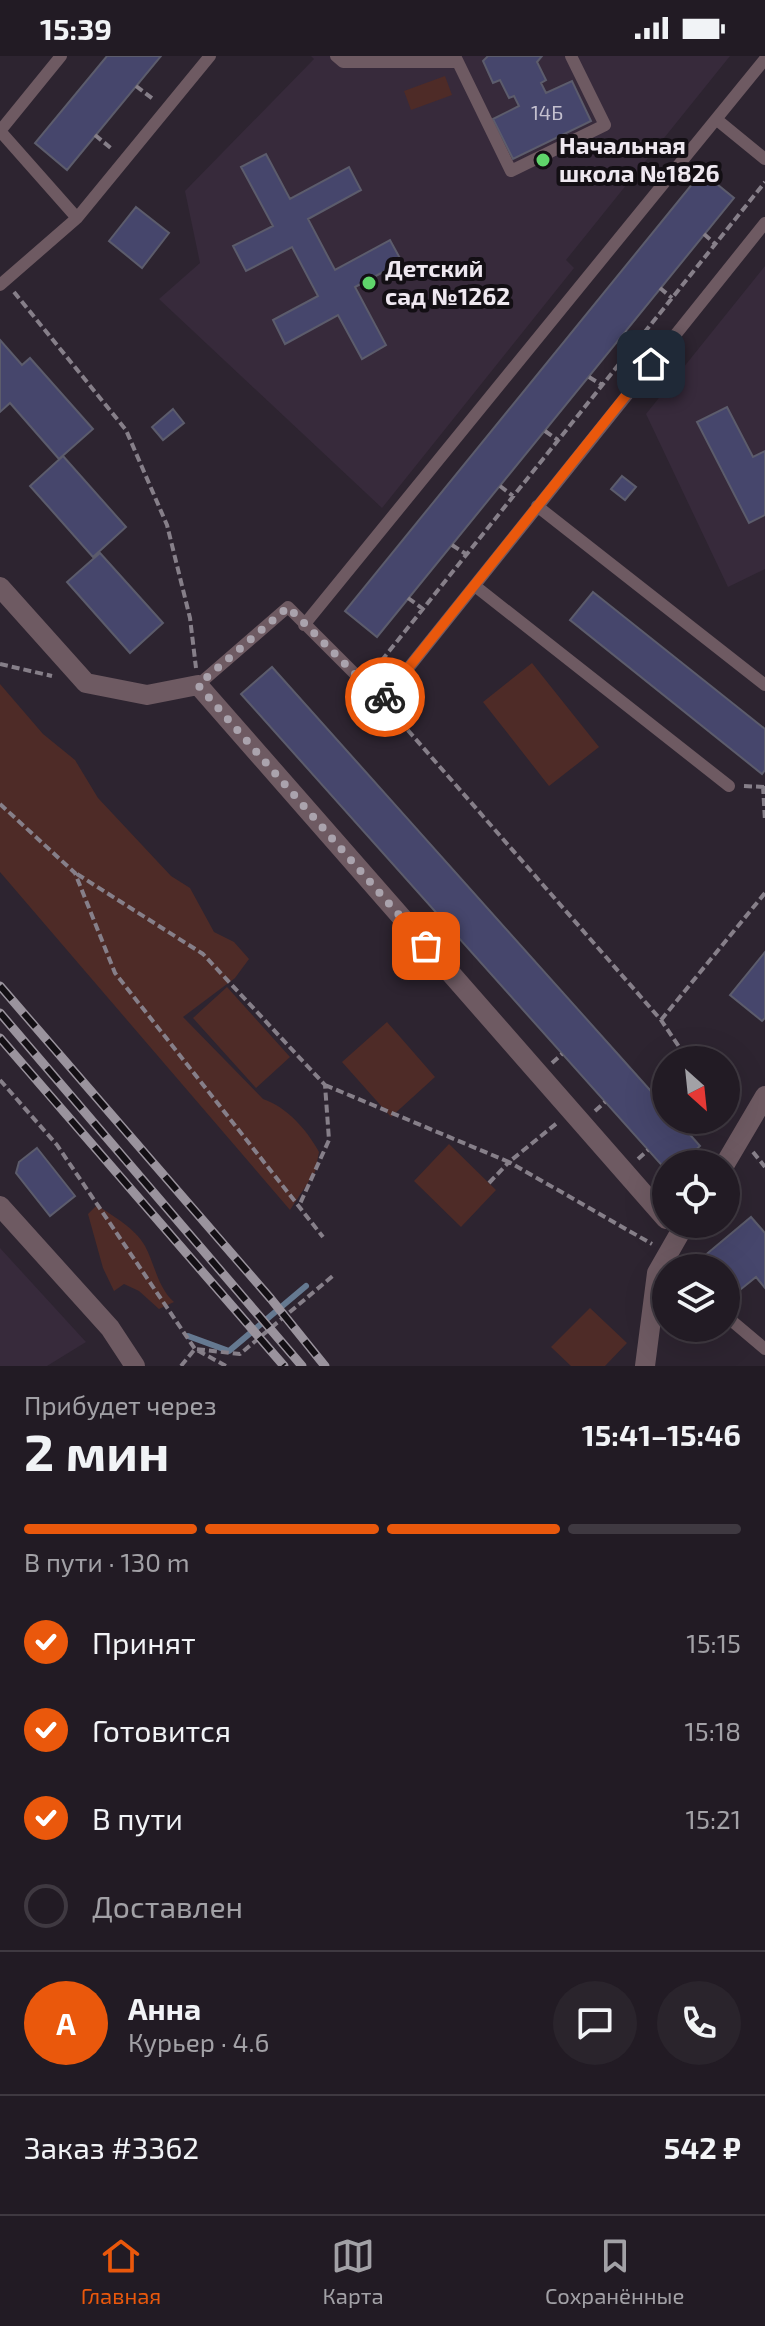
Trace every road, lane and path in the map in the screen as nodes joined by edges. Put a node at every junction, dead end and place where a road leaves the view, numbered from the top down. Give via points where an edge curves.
1 (61, 56) edge
2 (210, 56) edge
3 (336, 56) edge
4 (571, 56) edge
5 (456, 59) edge
6 (765, 59) edge
7 (136, 86) dead end
8 (166, 109) junction
9 (716, 119) junction
10 (0, 131) edge
11 (95, 135) dead end
12 (125, 159) junction
13 (765, 159) edge
14 (765, 182) edge
15 (77, 218) junction
16 (765, 223) edge
17 (704, 234) dead end
18 (715, 244) junction
19 (3, 283) edge
20 (660, 288) dead end
21 (672, 298) junction
22 (625, 332) dead end
23 (637, 341) junction
24 (589, 377) dead end
25 (602, 385) junction
26 (545, 431) dead end
27 (558, 440) junction
28 (500, 486) dead end
29 (513, 496) junction
30 (537, 506) junction
31 (452, 545) dead end
32 (466, 554) junction
33 (475, 586) junction
34 (0, 587) edge
35 (408, 598) dead end
36 (423, 609) junction
37 (304, 625) junction
38 (0, 664) edge
39 (364, 682) junction
40 (86, 683) junction
41 (198, 685) junction
42 (765, 685) edge
43 (382, 701) junction
44 (729, 786) dead end
45 (763, 786) edge
46 (0, 804) edge
47 (765, 821) edge
48 (75, 873) junction
49 (765, 893) edge
50 (661, 1020) junction
51 (679, 1046) edge
52 (0, 1080) edge
53 (325, 1085) junction
54 (765, 1096) edge
55 (571, 1111) junction
56 (733, 1150) edge
57 (509, 1162) junction
58 (489, 1183) dead end
59 (652, 1200) edge
60 (0, 1206) edge
61 (299, 1207) junction
62 (323, 1237) dead end
63 (672, 1238) edge
64 (668, 1254) joint
65 (335, 1274) dead end
66 (652, 1328) edge
67 (740, 1328) edge
68 (195, 1349) junction
69 (765, 1349) edge
70 (135, 1366) edge
71 (181, 1366) edge
72 (226, 1366) edge
73 (645, 1366) edge

1 - 10 lane
2 - 8 lane
3 - 5 lane via 343,62
4 - 5 lane via 605,125 511,171
6 - 9 lane
7 - 8 path
8 - 12 lane
9 - 13 lane
9 - 37 lane
10 - 15 lane
11 - 12 path
12 - 15 lane
14 - 18 path
15 - 19 lane
16 - 30 lane
17 - 18 path
18 - 21 path
19 - 41 path via 126,430 167,525 190,618
20 - 21 path
21 - 23 path
22 - 23 path
23 - 25 path
24 - 25 path
25 - 27 path
26 - 27 path
27 - 29 path
28 - 29 path
29 - 32 path
30 - 33 lane
30 - 42 lane
31 - 32 path
32 - 36 path
33 - 43 lane
33 - 44 lane
34 - 40 street
35 - 36 path
36 - 39 path
37 - 39 lane
37 - 41 lane via 288,607
38 - 40 path
39 - 43 lane
40 - 41 street via 147,695
41 - 55 street
43 - 50 path
45 - 47 path
46 - 48 path
48 - 53 path via 203,954
48 - 61 path via 115,973
49 - 50 path
50 - 51 path
52 - 68 path via 57,1145
53 - 57 path
53 - 61 path via 329,1140
54 - 56 street
55 - 57 path
55 - 59 street
57 - 58 path
57 - 64 path
60 - 70 street via 110,1328
61 - 62 path
63 - 64 street
65 - 68 path via 240,1354
66 - 73 street
67 - 69 lane
68 - 71 path
68 - 72 path

